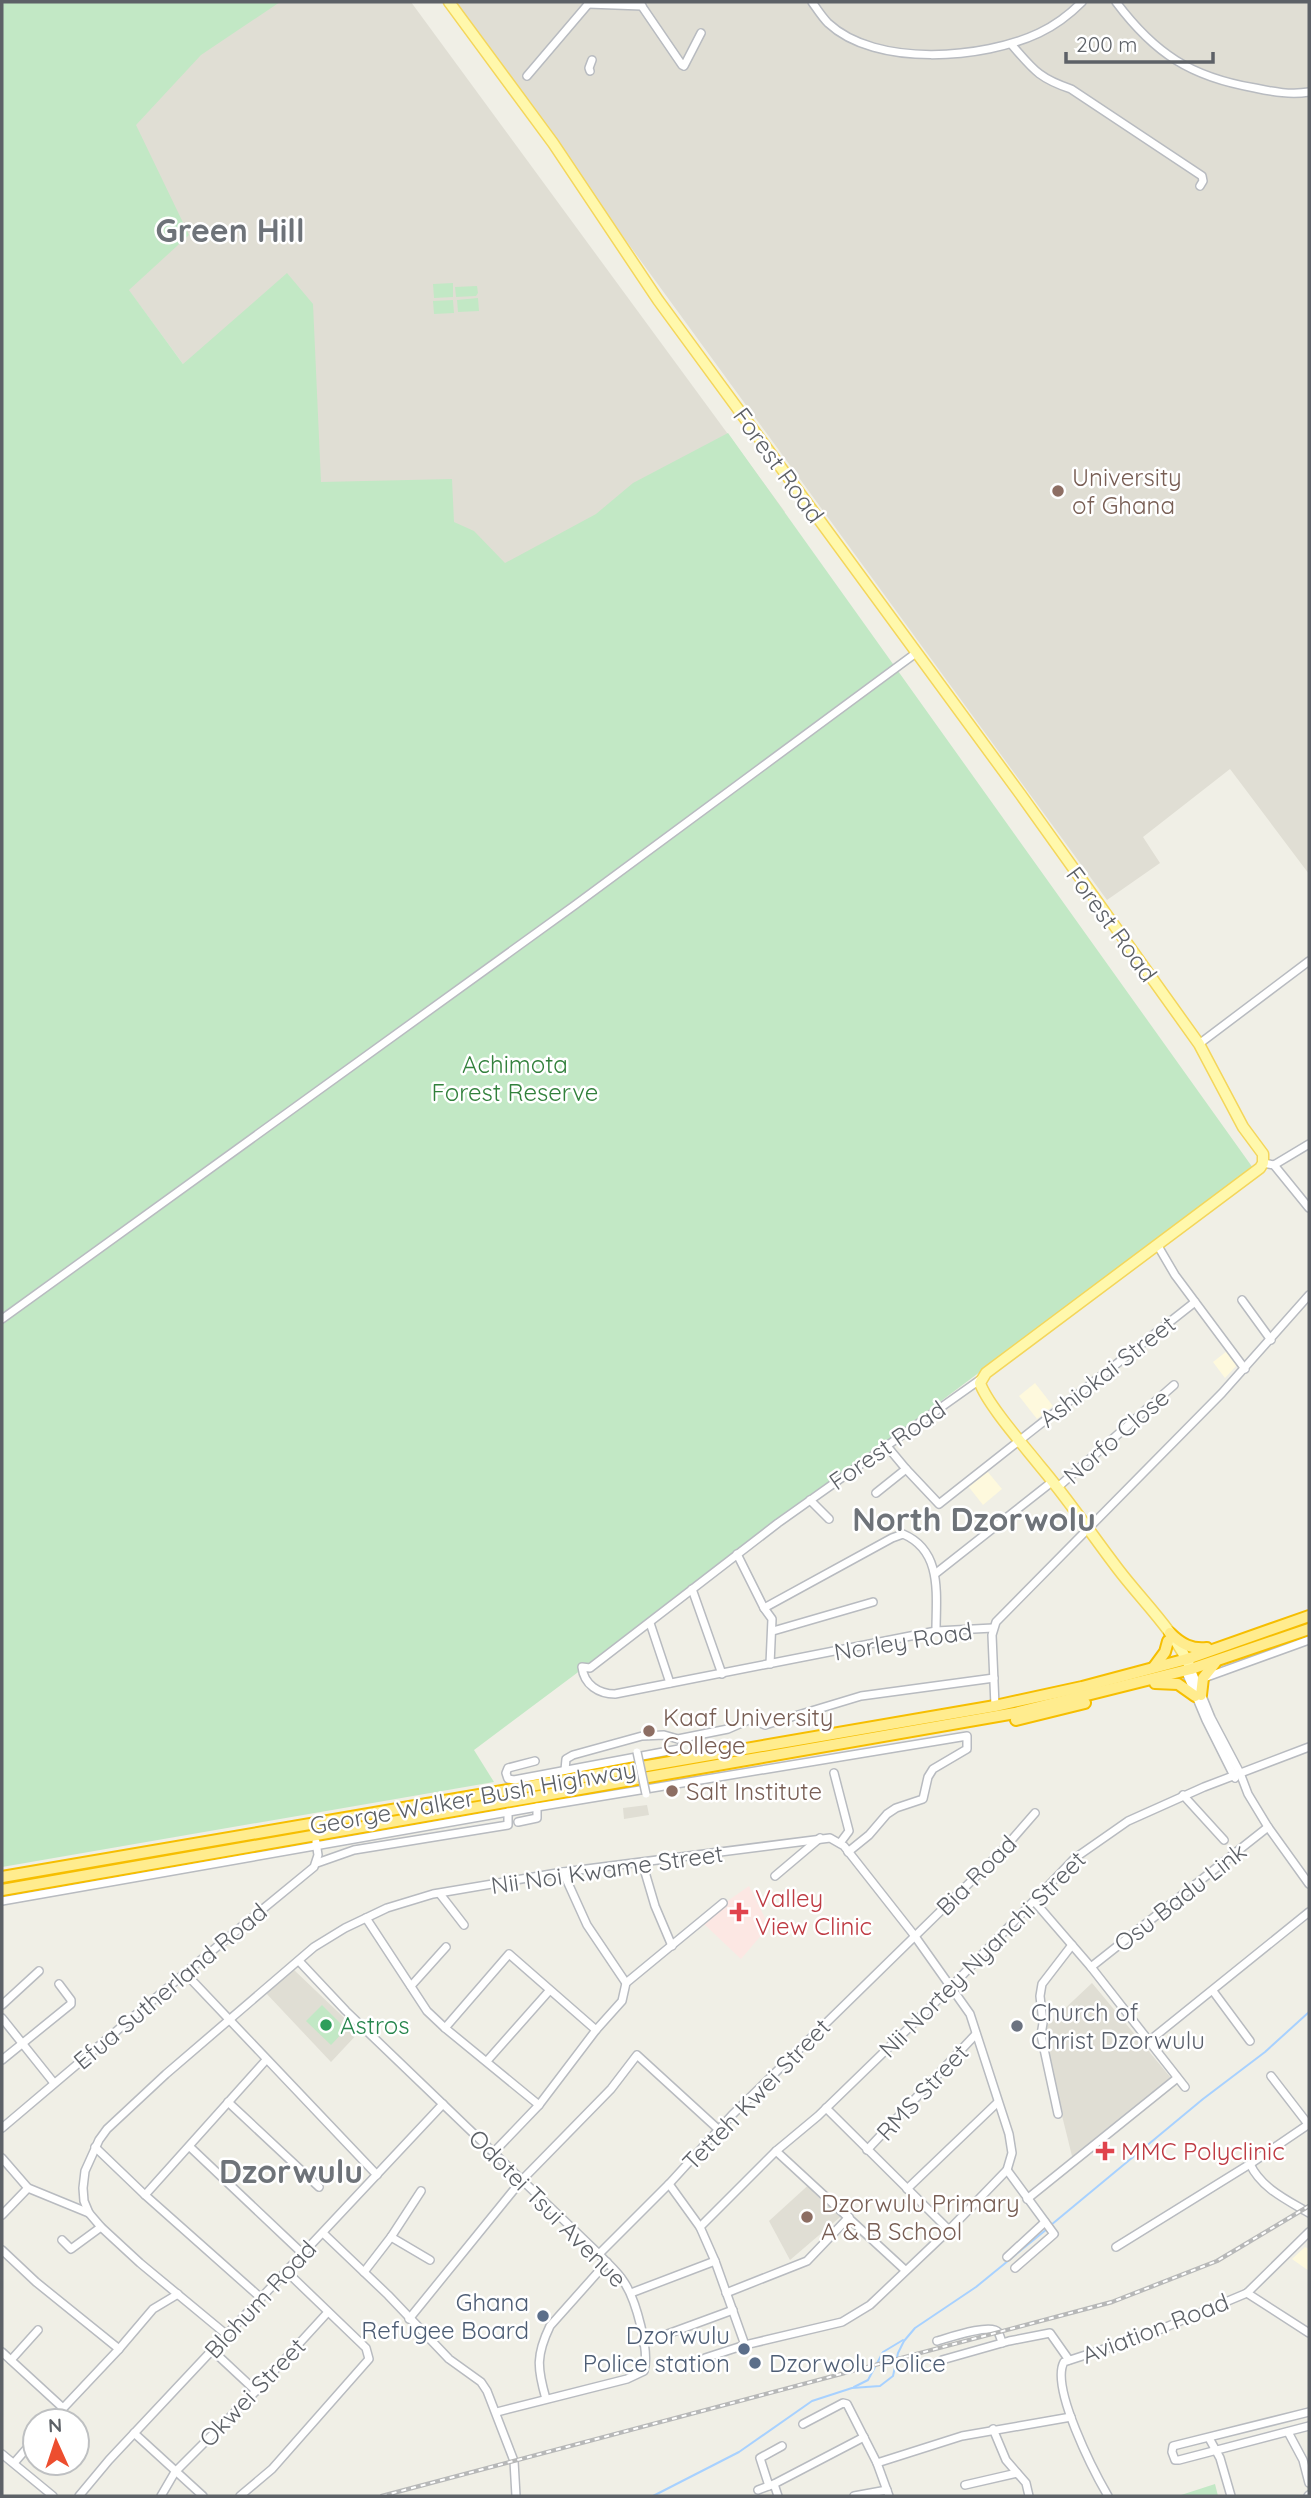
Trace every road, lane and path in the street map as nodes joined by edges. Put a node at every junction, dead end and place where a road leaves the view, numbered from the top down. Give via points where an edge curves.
1 (449, 2) edge
2 (813, 2) edge
3 (1082, 2) edge
4 (1116, 2) edge
5 (589, 3) edge
6 (641, 4) edge
7 (701, 33) dead end
8 (1011, 44) junction
9 (592, 60) dead end
10 (590, 71) dead end
11 (527, 76) dead end
12 (1309, 92) edge
13 (1200, 186) dead end
14 (916, 653) junction
15 (1309, 961) edge
16 (1199, 1044) junction
17 (1309, 1144) edge
18 (1269, 1164) junction
19 (1309, 1208) edge
20 (1158, 1246) junction
21 (1309, 1294) edge
22 (1242, 1300) dead end
23 (1195, 1302) junction
24 (2, 1318) edge
25 (1271, 1340) junction
26 (1245, 1369) junction
27 (981, 1380) junction
28 (1174, 1385) dead end
29 (1019, 1441) junction
30 (886, 1445) junction
31 (906, 1469) junction
32 (1055, 1484) junction
33 (876, 1493) dead end
34 (810, 1500) junction
35 (828, 1519) dead end
36 (1088, 1529) junction
37 (737, 1553) junction
38 (935, 1574) junction
39 (692, 1589) junction
40 (873, 1602) dead end
41 (764, 1608) junction
42 (1309, 1610) edge
43 (1309, 1616) edge
44 (650, 1623) junction
45 (993, 1628) junction
46 (1309, 1629) edge
47 (773, 1631) junction
48 (936, 1631) junction
49 (1169, 1637) junction
50 (1251, 1637) junction
51 (1309, 1640) edge
52 (1224, 1646) junction
53 (1220, 1659) junction
54 (770, 1664) junction
55 (1186, 1665) junction
56 (582, 1667) joint
57 (1154, 1667) junction
58 (722, 1674) junction
59 (994, 1678) junction
60 (1203, 1678) junction
61 (670, 1683) junction
62 (1139, 1684) junction
63 (1198, 1696) junction
64 (995, 1706) junction
65 (678, 1739) junction
66 (1309, 1747) edge
67 (637, 1752) dead end
68 (680, 1755) junction
69 (535, 1761) dead end
70 (565, 1770) junction
71 (834, 1773) dead end
72 (1237, 1774) junction
73 (646, 1794) dead end
74 (1183, 1796) junction
75 (537, 1807) junction
76 (508, 1812) junction
77 (1035, 1813) dead end
78 (461, 1821) junction
79 (518, 1822) dead end
80 (1268, 1827) junction
81 (463, 1833) junction
82 (820, 1838) junction
83 (316, 1840) junction
84 (1224, 1840) dead end
85 (840, 1843) junction
86 (848, 1852) junction
87 (642, 1862) junction
88 (317, 1863) junction
89 (563, 1872) junction
90 (775, 1876) dead end
91 (2, 1877) edge
92 (1309, 1884) edge
93 (2, 1890) edge
94 (440, 1894) junction
95 (2, 1900) edge
96 (1034, 1901) junction
97 (723, 1903) dead end
98 (1309, 1912) edge
99 (366, 1918) junction
100 (464, 1925) dead end
101 (914, 1935) junction
102 (1072, 1945) junction
103 (672, 1946) junction
104 (446, 1947) dead end
105 (299, 1961) junction
106 (1091, 1967) junction
107 (39, 1971) dead end
108 (185, 1973) junction
109 (626, 1983) junction
110 (59, 1984) dead end
111 (411, 1986) junction
112 (951, 1987) junction
113 (549, 1991) junction
114 (1213, 1992) junction
115 (2, 2005) edge
116 (2, 2018) edge
117 (229, 2019) junction
118 (445, 2028) junction
119 (596, 2030) junction
120 (976, 2034) junction
121 (1149, 2041) junction
122 (1250, 2041) dead end
123 (22, 2043) junction
124 (2, 2060) edge
125 (266, 2060) junction
126 (487, 2061) junction
127 (1271, 2076) dead end
128 (1176, 2079) junction
129 (54, 2083) junction
130 (1185, 2087) dead end
131 (228, 2102) junction
132 (997, 2103) junction
133 (443, 2104) junction
134 (539, 2105) junction
135 (827, 2108) junction
136 (1058, 2114) dead end
137 (1309, 2124) edge
138 (2, 2128) edge
139 (718, 2129) junction
140 (95, 2147) junction
141 (190, 2147) junction
142 (867, 2150) junction
143 (776, 2151) junction
144 (494, 2152) junction
145 (2, 2158) edge
146 (1250, 2164) junction
147 (1007, 2170) junction
148 (377, 2175) junction
149 (521, 2181) junction
150 (669, 2184) junction
151 (319, 2187) dead end
152 (28, 2188) junction
153 (907, 2189) junction
154 (421, 2190) dead end
155 (145, 2195) junction
156 (1027, 2199) junction
157 (89, 2213) junction
158 (1309, 2213) edge
159 (2, 2215) edge
160 (849, 2217) junction
161 (1049, 2226) junction
162 (101, 2227) junction
163 (700, 2227) junction
164 (949, 2230) junction
165 (1309, 2232) edge
166 (323, 2233) junction
167 (391, 2238) junction
168 (62, 2240) dead end
169 (1116, 2247) dead end
170 (2, 2250) edge
171 (303, 2254) junction
172 (599, 2254) junction
173 (1007, 2257) dead end
174 (430, 2260) dead end
175 (715, 2261) junction
176 (607, 2262) junction
177 (1015, 2268) dead end
178 (905, 2270) junction
179 (286, 2271) junction
180 (364, 2272) junction
181 (631, 2293) junction
182 (726, 2293) junction
183 (1247, 2293) junction
184 (178, 2294) junction
185 (261, 2298) junction
186 (733, 2310) junction
187 (328, 2312) junction
188 (409, 2319) junction
189 (38, 2330) dead end
190 (1309, 2333) edge
191 (227, 2334) junction
192 (937, 2341) dead end
193 (643, 2343) junction
194 (1002, 2343) junction
195 (745, 2345) junction
196 (119, 2348) junction
197 (212, 2350) junction
198 (2, 2352) edge
199 (705, 2358) dead end
200 (11, 2360) junction
201 (942, 2360) dead end
202 (1069, 2360) junction
203 (256, 2391) junction
204 (546, 2399) junction
205 (62, 2407) edge
206 (64, 2407) edge
207 (497, 2412) junction
208 (1309, 2412) edge
209 (1071, 2417) junction
210 (803, 2424) dead end
211 (1309, 2426) edge
212 (993, 2429) junction
213 (1288, 2432) junction
214 (134, 2433) junction
215 (864, 2438) junction
216 (1209, 2438) junction
217 (782, 2446) dead end
218 (1216, 2451) junction
219 (2, 2454) edge
220 (21, 2455) edge
221 (14, 2463) junction
222 (877, 2463) junction
223 (175, 2472) junction
224 (1017, 2473) junction
225 (1309, 2483) edge
226 (772, 2485) junction
227 (965, 2485) dead end
228 (758, 2490) dead end
229 (81, 2493) edge
230 (888, 2493) edge
231 (53, 2496) edge
232 (93, 2496) edge
233 (161, 2496) edge
234 (204, 2496) edge
235 (240, 2496) edge
236 (516, 2496) edge
237 (778, 2496) edge
238 (854, 2496) edge
239 (1029, 2496) edge
240 (1108, 2496) edge
241 (1231, 2496) edge

1 - 14 main road, Forest Road via 553,143 658,300
2 - 8 street via 829,24 849,38 899,53 964,53
3 - 8 street via 1040,32
4 - 12 street via 1150,43 1201,75 1294,95
5 - 6 street
5 - 11 street
6 - 7 street via 684,66
8 - 13 street via 1048,81 1071,89 1202,176
9 - 10 street
14 - 16 main road, Forest Road
14 - 24 street
15 - 16 street
16 - 18 main road, Forest Road via 1243,1127
17 - 18 street
18 - 19 street
18 - 20 main road, Forest Road
20 - 23 street
20 - 27 main road, Forest Road
21 - 25 street, Norley Road
22 - 25 street
23 - 26 street
23 - 29 street, Ashiokai Street
25 - 26 street, Norley Road
26 - 36 street, Norley Road
27 - 29 main road
27 - 30 street, Forest Road
28 - 32 street, Norfo Close
29 - 31 street, Ashiokai Street via 939,1504
29 - 32 main road
30 - 31 street
30 - 34 street, Forest Road
31 - 33 street
32 - 36 main road
32 - 38 street, Norfo Close
34 - 35 street
34 - 37 street, Forest Road
36 - 45 street, Norley Road
36 - 49 main road
37 - 39 street, Forest Road
37 - 41 street
38 - 41 street via 928,1555 903,1534
38 - 48 street
39 - 44 street, Forest Road
39 - 58 street
40 - 47 street
41 - 47 street
42 - 50 highway
43 - 50 highway, George Walker Bush Highway
44 - 56 street, Forest Road via 590,1668
44 - 61 street
45 - 48 street, Norley Road
45 - 59 street
46 - 53 highway, George Walker Bush Highway
47 - 54 street
48 - 54 street, Norley Road
49 - 52 highway via 1193,1648
49 - 55 main road
49 - 57 highway via 1166,1652
50 - 52 highway, George Walker Bush Highway
51 - 60 street
52 - 55 highway, George Walker Bush Highway
53 - 55 highway, George Walker Bush Highway
53 - 60 highway
54 - 58 street, Norley Road
55 - 57 highway, George Walker Bush Highway
55 - 62 highway, George Walker Bush Highway
55 - 63 street
56 - 61 street, Norley Road via 588,1683 609,1694
57 - 64 highway, George Walker Bush Highway
58 - 61 street, Norley Road
59 - 64 street
59 - 65 street via 862,1696 774,1723 761,1726 746,1720 728,1729
60 - 63 highway
62 - 63 highway via 1178,1684
62 - 83 highway, George Walker Bush Highway via 1049,1713 1000,1722 968,1722
63 - 72 street
64 - 68 highway, George Walker Bush Highway
65 - 68 street
65 - 70 street via 664,1735 622,1740 573,1755 566,1759
66 - 72 street, Nii Nortey Nyanchi Street
67 - 73 street, bridge
68 - 70 street via 656,1752
68 - 91 highway, George Walker Bush Highway
69 - 70 street via 508,1768 507,1777 513,1780
71 - 85 street via 849,1831
72 - 74 street, Nii Nortey Nyanchi Street
72 - 80 street
74 - 84 street
74 - 96 street, Nii Nortey Nyanchi Street via 1114,1829 1076,1858
75 - 76 street
75 - 79 street via 537,1818
75 - 86 street via 967,1736 967,1749 933,1769 923,1799 887,1814
76 - 78 street
76 - 81 street via 508,1825
77 - 101 street, Bia Road
78 - 81 street
78 - 83 street
80 - 92 street
80 - 106 street, Osu Badu Link
81 - 88 street via 344,1853
82 - 85 street, Nii Noi Kwame Street
82 - 87 street, Nii Noi Kwame Street
82 - 90 street
83 - 88 street
83 - 93 highway, George Walker Bush Highway
83 - 95 street
85 - 86 street
86 - 101 street
87 - 89 street, Nii Noi Kwame Street
87 - 103 street
88 - 108 street, Efua Sutherland Road
89 - 94 street, Nii Noi Kwame Street
89 - 109 street via 587,1925
94 - 99 street, Nii Noi Kwame Street
94 - 100 street
96 - 102 street
96 - 112 street, Nii Nortey Nyanchi Street
97 - 103 street
98 - 114 street
99 - 105 street, Nii Noi Kwame Street via 328,1938
99 - 111 street
101 - 112 street
101 - 139 street, Tetteh Kwei Street
102 - 106 street
102 - 136 street via 1041,1990 1041,2035
103 - 109 street
104 - 111 street
105 - 117 street, Nii Noi Kwame Street
105 - 133 street, Odotei Tsui Avenue
106 - 121 street
107 - 115 street
108 - 117 street
108 - 129 street, Efua Sutherland Road
109 - 119 street via 622,2001
110 - 123 street via 71,2004
111 - 118 street
112 - 120 street via 970,2014
112 - 135 street, Nii Nortey Nyanchi Street
113 - 118 street via 509,1954
113 - 119 street
113 - 126 street
114 - 121 street
114 - 122 street
116 - 123 street
117 - 125 street
117 - 140 street, Nii Noi Kwame Street via 107,2129
118 - 126 street
119 - 134 street
120 - 132 street
120 - 142 street, RMS Street
121 - 128 street
123 - 124 street
123 - 129 street
125 - 131 street
125 - 148 street
126 - 134 street
127 - 137 street
128 - 130 street
128 - 156 street
129 - 138 street, Efua Sutherland Road
131 - 141 street
131 - 151 street
132 - 147 street via 1012,2152
132 - 153 street
133 - 144 street, Odotei Tsui Avenue
133 - 148 street, Blohum Road
134 - 144 street
135 - 142 street
135 - 143 street, Nii Nortey Nyanchi Street
137 - 146 street
139 - 149 street via 637,2055 611,2089
139 - 150 street, Tetteh Kwei Street
140 - 155 street
140 - 157 street via 83,2188
141 - 155 street
141 - 171 street
142 - 153 street
143 - 160 street
143 - 163 street, Nii Nortey Nyanchi Street
144 - 149 street, Odotei Tsui Avenue
145 - 152 street
146 - 158 street via 1263,2183
146 - 169 street
147 - 156 street
147 - 164 street
148 - 166 street, Blohum Road
149 - 172 street, Odotei Tsui Avenue
149 - 188 street
150 - 163 street
150 - 172 street, Tetteh Kwei Street
152 - 157 street
152 - 159 street
153 - 164 street
154 - 167 street
155 - 185 street
156 - 161 street
157 - 162 street
160 - 178 street
160 - 182 street via 807,2262
161 - 173 street
161 - 177 street via 1054,2234
162 - 168 street via 71,2249
162 - 184 street
163 - 175 street
164 - 178 street
165 - 183 street, Aviation Road
166 - 171 street, Blohum Road
166 - 180 street
167 - 174 street
167 - 180 street
170 - 196 street
171 - 179 street, Blohum Road
172 - 176 street, Odotei Tsui Avenue
175 - 181 street
175 - 182 street
176 - 181 street, Odotei Tsui Avenue
176 - 204 street via 544,2338 538,2364
178 - 195 street via 870,2305 842,2322
179 - 185 street, Blohum Road
179 - 187 street
180 - 188 street
181 - 193 street, Odotei Tsui Avenue
182 - 186 street
183 - 190 street
183 - 202 street, Aviation Road
184 - 191 street
184 - 196 street via 153,2309
185 - 191 street, Blohum Road
186 - 193 street
186 - 195 street
187 - 203 street, Okwei Street
187 - 235 street via 366,2348 369,2359 272,2469
188 - 207 street via 449,2359 481,2382
189 - 200 street
191 - 197 street, Blohum Road
192 - 194 street via 993,2329
193 - 204 street, Odotei Tsui Avenue via 645,2367 640,2375
194 - 201 street
194 - 202 street via 1051,2333
195 - 199 street
196 - 206 street
197 - 203 street
197 - 214 street, Blohum Road
198 - 200 street
200 - 205 street
202 - 209 street, Aviation Road via 1060,2372
203 - 223 street, Okwei Street
204 - 207 street, Odotei Tsui Avenue
207 - 236 street via 514,2461
208 - 216 street
209 - 212 street
209 - 240 street
210 - 215 street via 843,2403
211 - 213 street
212 - 222 street
212 - 224 street
213 - 218 street
213 - 225 street
214 - 223 street
214 - 229 street, Blohum Road
215 - 222 street
215 - 226 street
216 - 218 street
216 - 218 street via 1172,2446 1173,2457 1179,2460
217 - 226 street via 760,2458
218 - 241 street
219 - 221 street
220 - 221 street
221 - 231 street
222 - 230 street
223 - 233 street, Okwei Street
223 - 234 street
224 - 227 street
224 - 239 street
226 - 228 street
226 - 237 street
229 - 232 street
230 - 238 street

